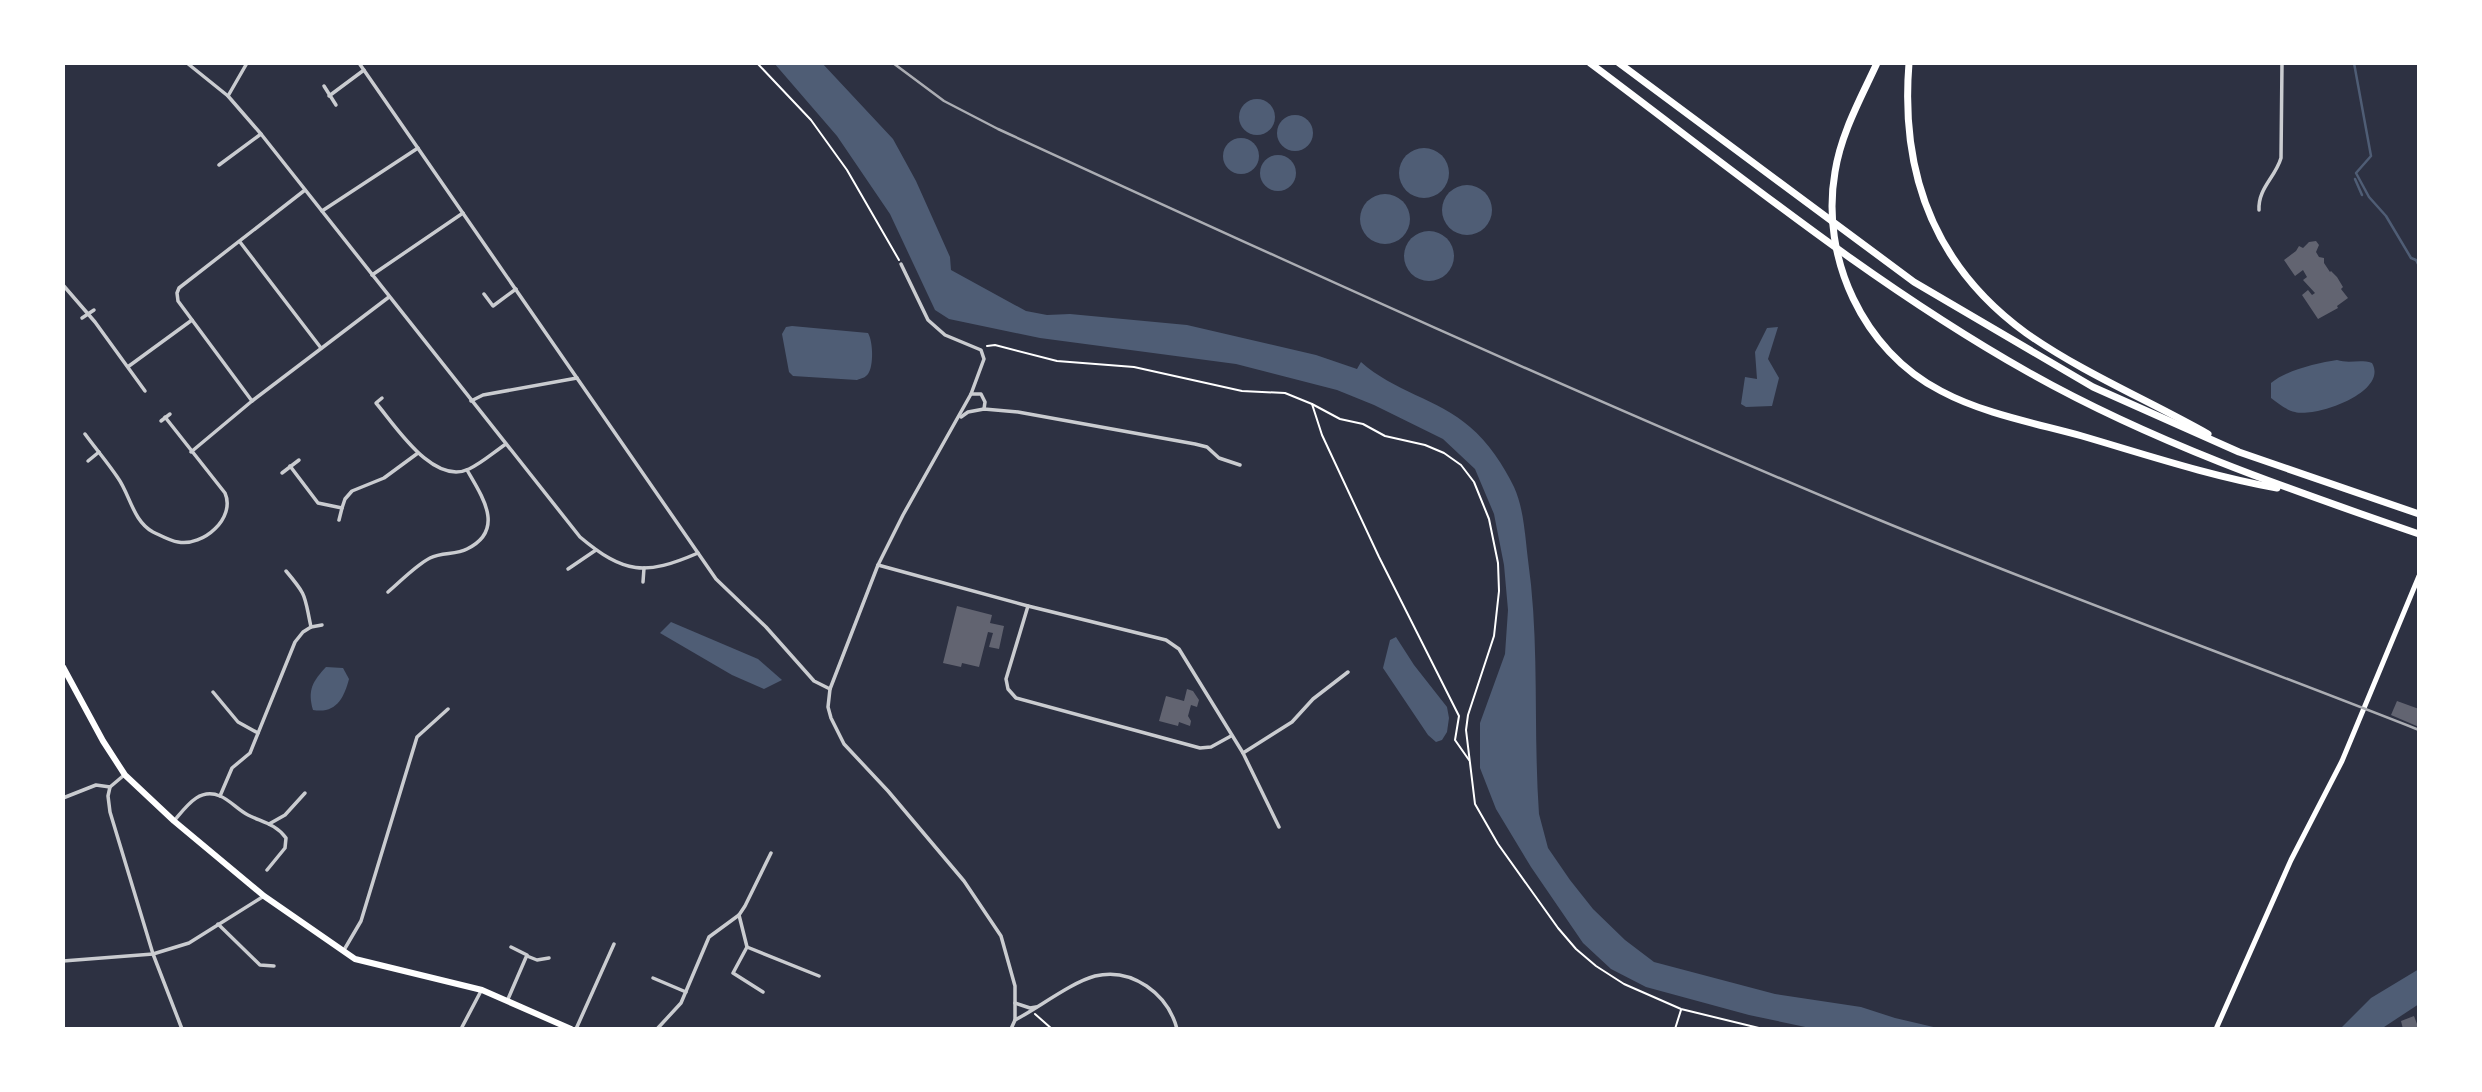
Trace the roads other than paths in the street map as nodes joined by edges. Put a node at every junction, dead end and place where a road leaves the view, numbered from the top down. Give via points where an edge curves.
1 (187, 63) edge
2 (247, 63) edge
3 (359, 63) edge
4 (1590, 63) edge
5 (1619, 63) edge
6 (1877, 63) edge
7 (1909, 63) edge
8 (2281, 63) edge
9 (364, 70) junction
10 (324, 86) dead end
11 (228, 96) junction
12 (329, 96) junction
13 (336, 105) dead end
14 (261, 134) junction
15 (418, 148) junction
16 (219, 165) dead end
17 (304, 190) junction
18 (2259, 210) dead end
19 (322, 212) junction
20 (463, 213) junction
21 (240, 242) junction
22 (901, 264) road end
23 (372, 275) junction
24 (63, 285) edge
25 (516, 289) junction
26 (484, 294) dead end
27 (388, 297) junction
28 (94, 310) dead end
29 (88, 313) junction
30 (82, 318) dead end
31 (192, 320) junction
32 (321, 348) junction
33 (128, 366) junction
34 (577, 378) junction
35 (144, 391) dead end
36 (971, 394) junction
37 (382, 398) dead end
38 (252, 401) junction
39 (471, 401) junction
40 (984, 409) junction
41 (170, 414) dead end
42 (959, 418) junction
43 (85, 434) dead end
44 (506, 444) junction
45 (191, 452) junction
46 (2239, 452) junction
47 (99, 453) junction
48 (418, 453) junction
49 (299, 460) dead end
50 (88, 461) dead end
51 (1240, 465) dead end
52 (290, 466) junction
53 (467, 470) junction
54 (282, 473) dead end
55 (2295, 492) junction
56 (342, 508) junction
57 (2419, 514) edge
58 (339, 520) dead end
59 (2419, 534) edge
60 (596, 550) junction
61 (698, 553) junction
62 (878, 565) junction
63 (644, 568) junction
64 (568, 569) dead end
65 (286, 570) dead end
66 (2419, 576) edge
67 (643, 582) dead end
68 (387, 592) dead end
69 (1028, 606) junction
70 (322, 625) dead end
71 (311, 627) junction
72 (63, 667) edge
73 (1348, 673) dead end
74 (830, 689) junction
75 (213, 692) dead end
76 (448, 709) dead end
77 (258, 733) junction
78 (1231, 736) junction
79 (1243, 753) junction
80 (125, 775) junction
81 (110, 787) junction
82 (305, 793) dead end
83 (220, 796) junction
84 (63, 798) edge
85 (174, 821) junction
86 (269, 824) junction
87 (1279, 827) dead end
88 (771, 853) dead end
89 (267, 870) dead end
90 (264, 896) junction
91 (739, 915) junction
92 (218, 924) junction
93 (614, 944) dead end
94 (511, 947) dead end
95 (747, 947) junction
96 (343, 952) junction
97 (153, 954) junction
98 (527, 956) junction
99 (549, 958) dead end
100 (63, 961) edge
101 (274, 966) dead end
102 (819, 976) dead end
103 (653, 978) dead end
104 (482, 989) junction
105 (687, 992) junction
106 (763, 992) dead end
107 (508, 999) junction
108 (1015, 1003) junction
109 (1041, 1006) junction
110 (1015, 1020) junction
111 (182, 1029) edge
112 (461, 1029) edge
113 (573, 1029) edge
114 (657, 1029) edge
115 (1011, 1029) edge
116 (1177, 1029) edge
117 (2216, 1029) edge

1 - 11 street
2 - 11 street
3 - 9 street
4 - 55 highway via 1868,271 1978,343 2136,428
5 - 46 highway via 1878,257 1957,309 2093,387
6 - 55 highway via 1841,146 1832,194 1835,242 1850,293 1871,331 1900,362 1959,400 2220,478
7 - 46 highway via 1907,125 1916,178 1933,223 1972,283 2043,344
8 - 18 street via 2281,159 2262,190
9 - 12 street
9 - 15 street
10 - 12 street
11 - 14 street
12 - 13 street
14 - 16 street
14 - 17 street
15 - 19 street
15 - 20 street
17 - 19 street
17 - 21 street
19 - 23 street
20 - 23 street
20 - 25 street
21 - 31 street via 179,288 178,301
21 - 32 street
22 - 36 street via 928,320 945,335 981,350 984,359
23 - 27 street
24 - 29 street
25 - 26 street via 493,306
25 - 34 street
27 - 32 street
27 - 39 street
28 - 29 street
29 - 30 street
29 - 33 street
31 - 33 street
31 - 38 street
32 - 38 street
33 - 35 street
34 - 39 street
34 - 61 street
36 - 40 street via 981,394
36 - 42 street
37 - 48 street via 376,403
38 - 45 street
39 - 44 street
40 - 42 street
40 - 51 street via 1195,444
41 - 45 street via 163,419
42 - 62 street
43 - 47 street
44 - 53 street
44 - 60 street via 580,537
45 - 47 street via 229,502 218,527 193,541 178,542 150,530 135,514 120,480
46 - 57 highway
47 - 50 street
48 - 53 street via 433,465
48 - 56 street via 384,478 352,491
49 - 52 street
52 - 54 street
52 - 56 street via 318,503
53 - 68 street via 488,511 482,538 468,549 431,558
55 - 59 highway
56 - 58 street
60 - 63 street via 615,563
60 - 64 street
61 - 63 street
61 - 74 street via 716,579 814,681
62 - 69 street
62 - 74 street
63 - 67 street
65 - 71 street via 308,602
66 - 117 main road via 2342,761 2291,859
69 - 78 street via 1166,640 1179,649
69 - 78 street via 1006,679 1016,698 1200,748
70 - 71 street
71 - 77 street via 295,642
72 - 80 main road
73 - 79 street via 1292,722
74 - 108 street via 831,718 844,744 964,881 1001,936
75 - 77 street via 238,722
76 - 96 street via 417,737 361,921
77 - 83 street via 250,753 232,768
78 - 79 street
79 - 87 street
80 - 81 street
80 - 85 main road
81 - 84 street via 96,785
81 - 97 street via 110,812
82 - 86 street via 285,815
83 - 85 street via 192,799
83 - 86 street
85 - 90 main road
86 - 89 street via 286,838 285,848
88 - 91 street
90 - 92 street
90 - 96 main road
91 - 95 street
91 - 105 street via 709,937
92 - 97 street via 189,943
92 - 101 street via 260,965
93 - 113 street
94 - 98 street
95 - 102 street
95 - 106 street via 733,973
96 - 104 main road via 355,959
97 - 100 street
97 - 111 street
98 - 99 street
98 - 107 street
103 - 105 street
104 - 107 main road
104 - 112 street
105 - 114 street
107 - 113 main road
108 - 109 street
108 - 110 street
109 - 110 street
109 - 116 street via 1095,976 1119,975 1155,991
110 - 115 street

